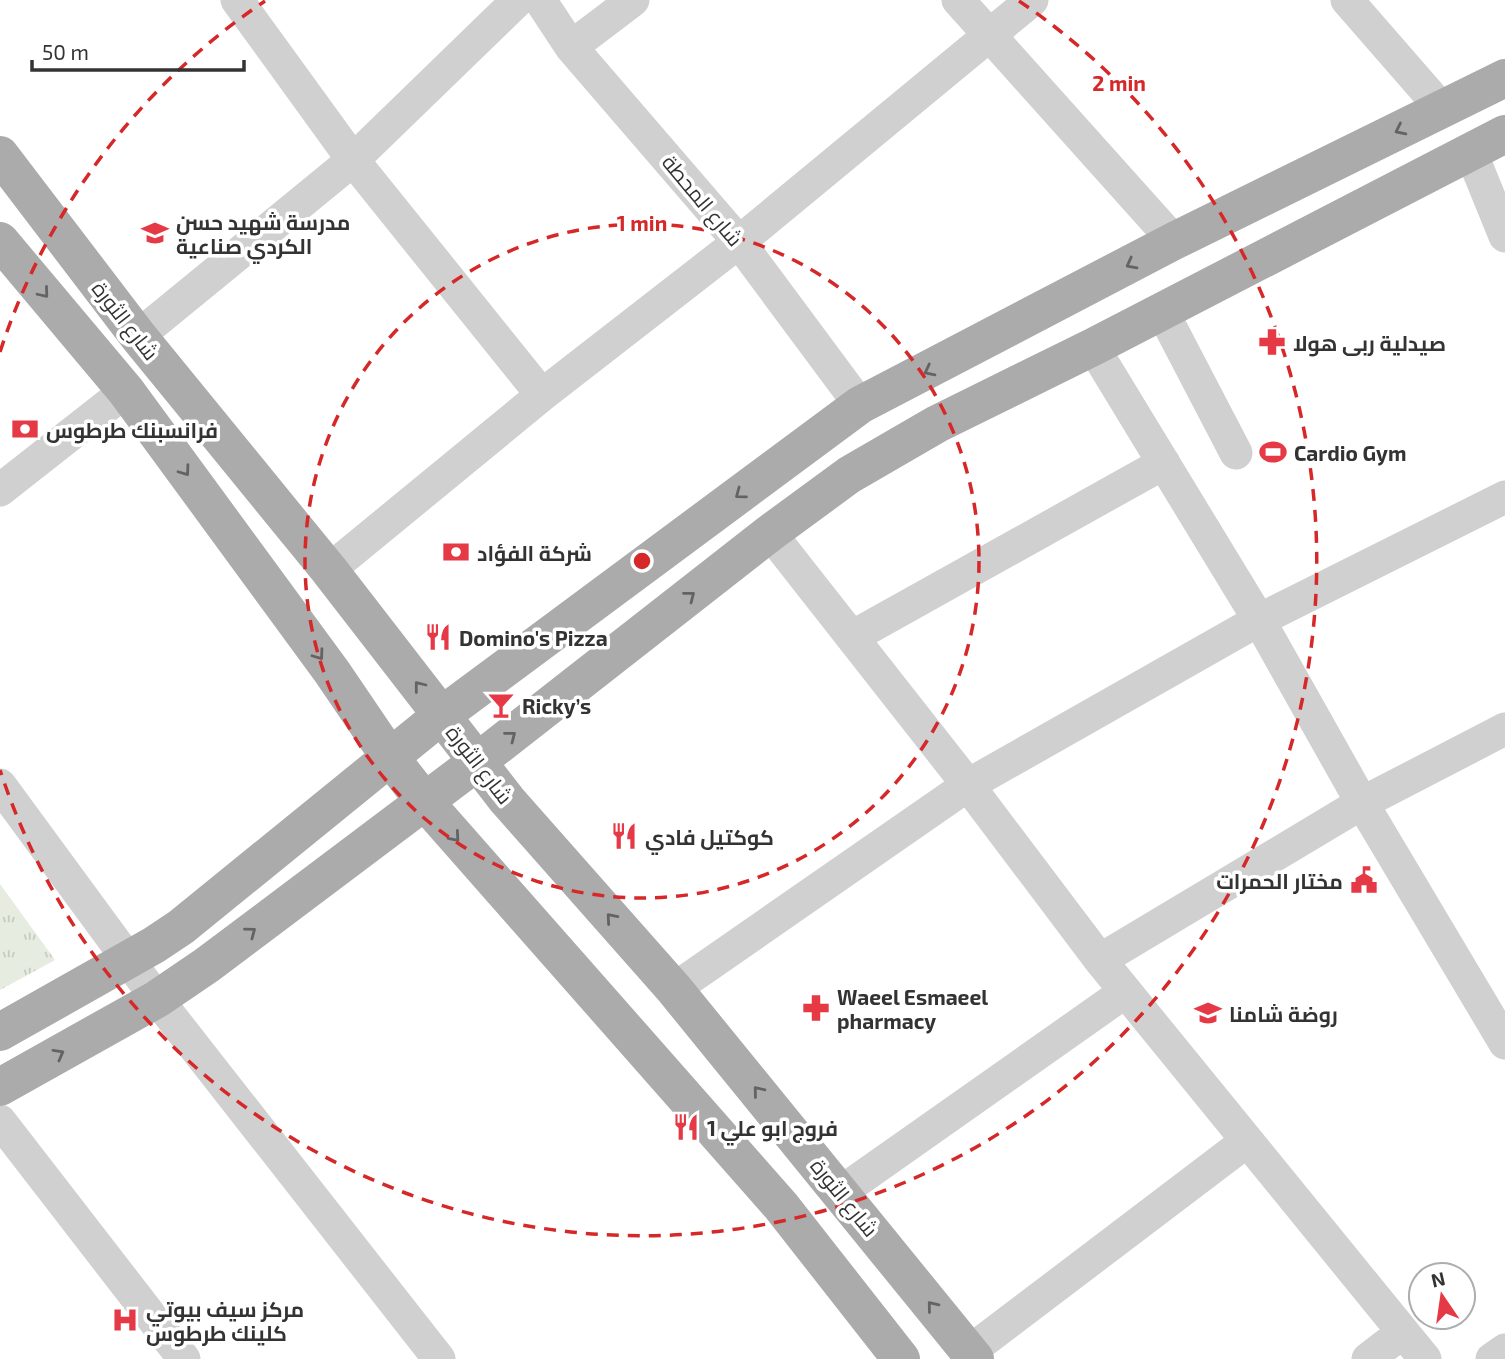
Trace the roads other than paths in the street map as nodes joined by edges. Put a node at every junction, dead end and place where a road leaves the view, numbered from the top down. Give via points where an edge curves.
1 (237, 0) edge
2 (518, 0) edge
3 (540, 0) edge
4 (633, 0) edge
5 (958, 0) edge
6 (1032, 0) edge
7 (1347, 0) edge
8 (990, 35) junction
9 (571, 47) junction
10 (1505, 78) edge
11 (1442, 109) junction
12 (1505, 134) edge
13 (1470, 150) junction
14 (0, 155) edge
15 (353, 160) junction
16 (1505, 236) edge
17 (1174, 241) junction
18 (739, 242) junction
19 (4, 255) edge
20 (1163, 311) junction
21 (138, 336) junction
22 (1093, 347) junction
23 (126, 391) junction
24 (542, 396) junction
25 (860, 405) junction
26 (1236, 453) dead end
27 (1164, 463) junction
28 (0, 489) edge
29 (1505, 497) edge
30 (770, 533) junction
31 (329, 570) junction
32 (1259, 620) junction
33 (852, 637) junction
34 (442, 715) junction
35 (1505, 729) edge
36 (389, 756) junction
37 (477, 762) junction
38 (0, 785) edge
39 (968, 785) junction
40 (425, 802) junction
41 (1362, 803) junction
42 (129, 958) junction
43 (1100, 960) junction
44 (674, 989) junction
45 (1125, 992) junction
46 (158, 999) junction
47 (0, 1032) edge
48 (1505, 1043) edge
49 (0, 1087) edge
50 (0, 1121) edge
51 (1247, 1141) junction
52 (841, 1192) junction
53 (1403, 1332) junction
54 (1505, 1350) edge
55 (972, 1355) edge
56 (184, 1359) edge
57 (439, 1359) edge
58 (901, 1359) edge
59 (1368, 1359) edge
60 (1424, 1359) edge
61 (1492, 1359) edge

1 - 15 street
2 - 15 street
3 - 9 street, شارع المحطة
4 - 9 street
5 - 8 street
6 - 8 street
7 - 11 street
8 - 17 street
8 - 18 street
9 - 18 street, شارع المحطة
10 - 11 main road
11 -> 17 main road
12 - 13 main road
13 - 16 street
13 - 20 main road
14 - 21 main road, شارع الثورة
15 - 21 street
15 - 24 street
17 -> 25 main road
18 - 24 street
18 - 25 street, شارع المحطة
19 -> 23 main road, شارع الثورة
20 - 22 main road
20 - 26 street
21 - 31 main road, شارع الثورة
22 - 27 street
22 - 30 main road via 849,475
23 - 28 street
23 -> 36 main road, شارع الثورة
24 - 31 street
25 -> 34 main road
27 - 32 street
27 - 33 street
29 - 32 street
30 - 33 street
37 -> 30 main road
34 -> 31 main road, شارع الثورة
32 - 39 street
32 - 41 street
33 - 39 street
34 - 36 main road
34 - 37 main road, شارع الثورة
35 - 41 street
36 - 40 main road, شارع الثورة
36 - 42 main road via 206,908
37 - 40 main road
44 -> 37 main road, شارع الثورة
38 - 42 street
39 - 43 street
39 - 44 street
46 -> 40 main road
40 -> 58 main road, شارع الثورة via 781,1206
41 - 43 street
41 - 48 street
42 - 46 street
42 - 47 main road
43 - 45 street
52 -> 44 main road, شارع الثورة
45 - 51 street
45 - 52 street
49 -> 46 main road
46 - 57 street
50 - 56 street
51 - 53 street
51 - 55 street
55 -> 52 main road, شارع الثورة
53 - 59 street
53 - 60 street
54 - 61 street

